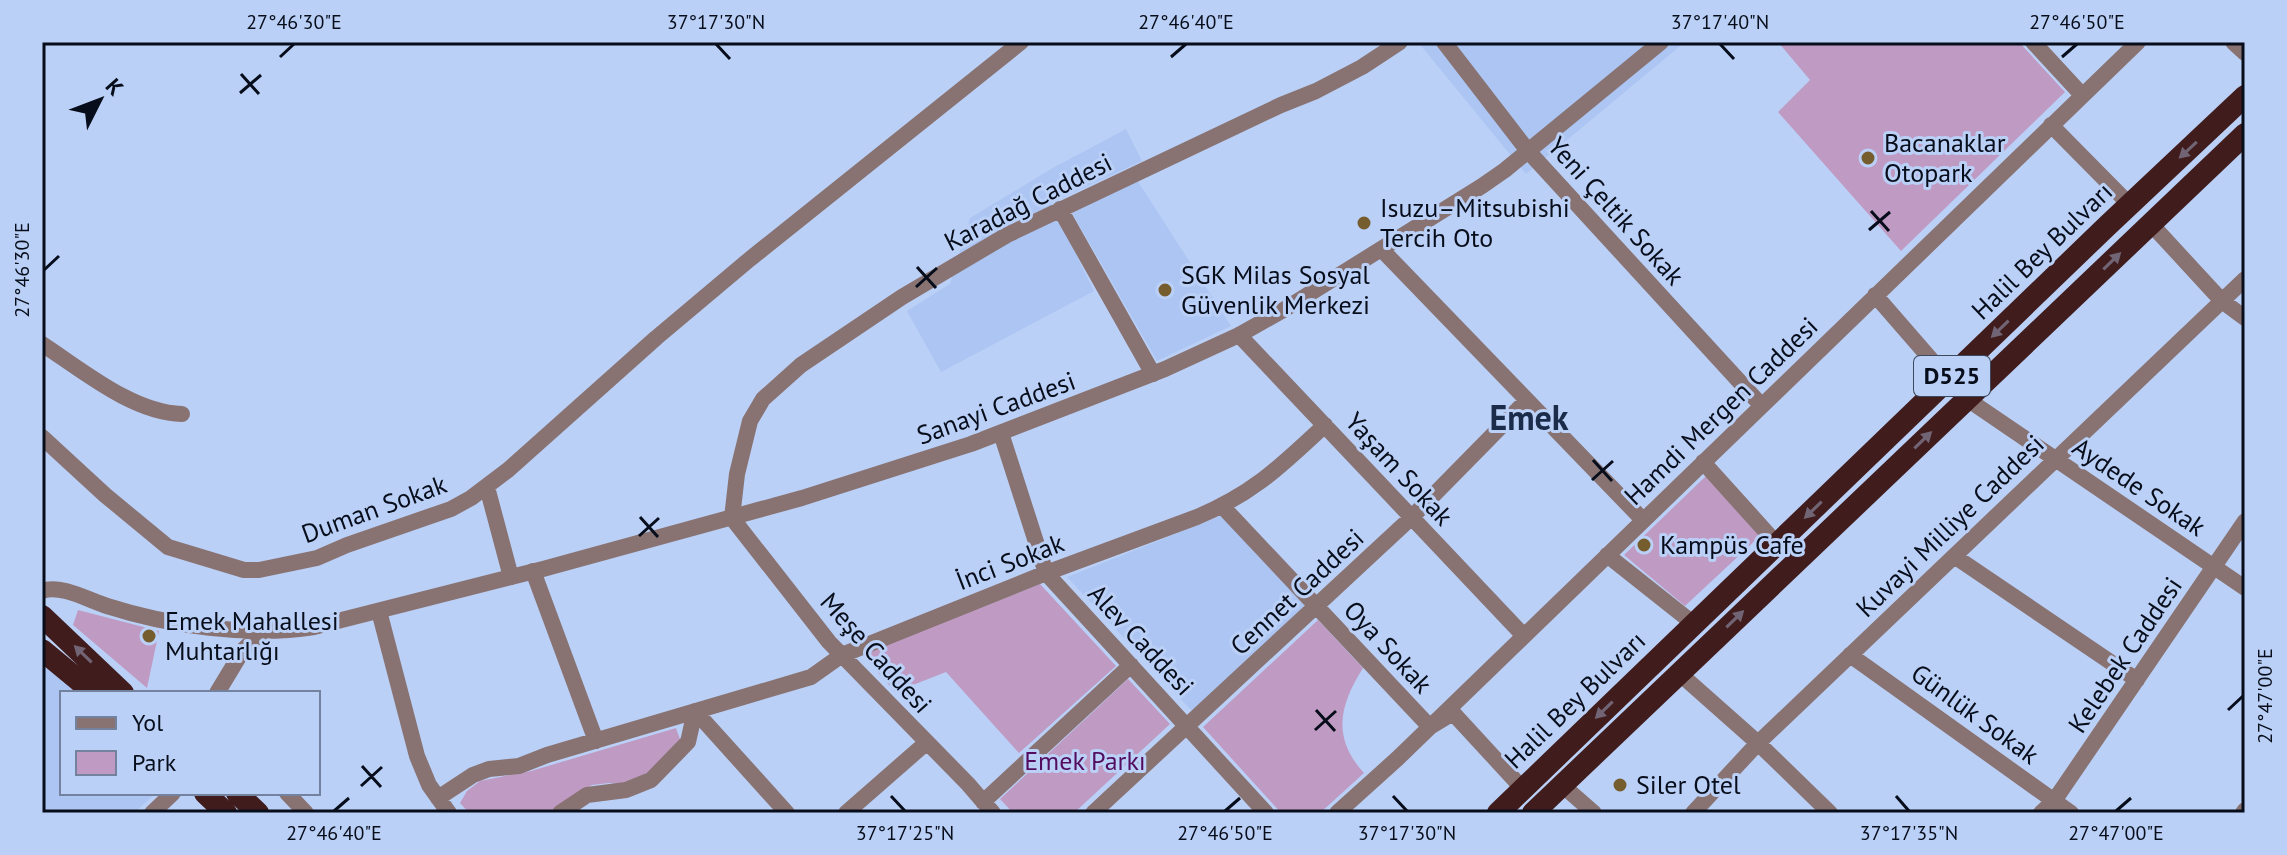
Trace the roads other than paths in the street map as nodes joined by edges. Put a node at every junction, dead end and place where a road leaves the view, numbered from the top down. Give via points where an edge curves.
1 (1021, 42) edge
2 (1400, 42) edge
3 (1444, 42) edge
4 (1661, 42) edge
5 (2033, 42) edge
6 (2138, 42) edge
7 (2233, 42) edge
8 (2245, 53) edge
9 (2082, 95) junction
10 (2245, 96) edge
11 (2051, 125) junction
12 (2245, 134) edge
13 (1528, 151) junction
14 (2130, 205) junction
15 (1060, 209) junction
16 (2151, 224) junction
17 (1382, 250) junction
18 (2245, 279) edge
19 (1875, 295) junction
20 (2222, 301) junction
21 (2245, 318) edge
22 (1239, 335) junction
23 (42, 344) edge
24 (1153, 374) junction
25 (1948, 379) junction
26 (1967, 399) junction
27 (1527, 400) junction
28 (1761, 405) junction
29 (182, 414) dead end
30 (1325, 425) junction
31 (1001, 433) junction
32 (42, 437) edge
33 (2055, 459) junction
34 (1703, 462) junction
35 (487, 487) junction
36 (1222, 506) junction
37 (1412, 517) junction
38 (732, 518) junction
39 (1643, 520) junction
40 (2245, 521) edge
41 (1777, 544) junction
42 (1607, 555) junction
43 (1954, 556) junction
44 (2214, 567) junction
45 (533, 571) junction
46 (1046, 573) junction
47 (511, 577) junction
48 (2245, 588) edge
49 (42, 591) edge
50 (1316, 606) junction
51 (379, 611) junction
52 (42, 616) edge
53 (1694, 624) junction
54 (264, 630) junction
55 (1524, 636) junction
56 (42, 650) edge
57 (842, 655) junction
58 (1850, 655) junction
59 (1131, 665) junction
60 (1679, 673) junction
61 (2137, 680) junction
62 (92, 691) edge
63 (121, 691) edge
64 (218, 691) edge
65 (695, 711) junction
66 (1187, 726) junction
67 (1430, 727) junction
68 (596, 741) junction
69 (926, 743) junction
70 (1758, 743) junction
71 (1562, 785) junction
72 (1523, 789) junction
73 (171, 795) edge
74 (207, 795) edge
75 (239, 795) edge
76 (289, 795) edge
77 (438, 798) junction
78 (2054, 801) junction
79 (988, 808) edge
80 (152, 813) edge
81 (226, 813) edge
82 (258, 813) edge
83 (306, 813) edge
84 (449, 813) edge
85 (560, 813) edge
86 (787, 813) edge
87 (846, 813) edge
88 (1093, 813) edge
89 (1266, 813) edge
90 (1337, 813) edge
91 (1498, 813) edge
92 (1533, 813) edge
93 (1594, 813) edge
94 (1693, 813) edge
95 (1830, 813) edge
96 (2041, 813) edge
97 (2071, 813) edge

1 - 35 street, Duman Sokak via 750,259
2 - 15 street, Karadağ Caddesi via 1326,86
3 - 13 street, Yeni Çeltik Sokak
4 - 13 street, Sanayi Caddesi
5 - 9 street
6 - 9 street, Hamdi Mergen Caddesi
7 - 8 street
9 - 11 street, Hamdi Mergen Caddesi
10 -> 14 highway, Halil Bey Bulvarı / D525
11 - 14 street
11 - 19 street, Hamdi Mergen Caddesi
12 - 16 highway, Halil Bey Bulvarı / D525
13 - 17 street, Sanayi Caddesi
13 - 28 street, Yeni Çeltik Sokak
14 -> 25 highway, Halil Bey Bulvarı / D525
15 - 24 street
15 - 38 street, Karadağ Caddesi via 939,274 773,388 750,421
16 - 20 street
26 -> 16 highway, Halil Bey Bulvarı / D525
17 - 22 street, Sanayi Caddesi
17 - 27 street
18 - 20 street, Kuvayi Milliye Caddesi
19 - 25 street
19 - 28 street, Hamdi Mergen Caddesi
20 - 21 street
20 - 33 street, Kuvayi Milliye Caddesi
22 - 24 street, Sanayi Caddesi
22 - 30 street, Yaşam Sokak
23 - 29 street via 130,400
24 - 31 street, Sanayi Caddesi
25 -> 41 highway, Halil Bey Bulvarı / D525
26 - 33 street, Aydede Sokak
60 -> 26 highway, Halil Bey Bulvarı / D525
27 - 37 street, Cennet Caddesi
27 - 39 street
28 - 34 street, Hamdi Mergen Caddesi
30 - 36 street, İnci Sokak via 1270,476
30 - 37 street, Yaşam Sokak
31 - 38 street, Sanayi Caddesi
31 - 46 street, Alev Caddesi
32 - 35 street, Duman Sokak via 168,547 259,570 317,558 425,520
33 - 43 street, Kuvayi Milliye Caddesi
33 - 44 street, Aydede Sokak
34 - 39 street, Hamdi Mergen Caddesi
34 - 41 street
35 - 47 street
36 - 46 street, İnci Sokak
36 - 50 street, Oya Sokak
37 - 50 street, Cennet Caddesi
37 - 55 street, Yaşam Sokak
38 - 45 street, Sanayi Caddesi
38 - 57 street, Meşe Caddesi
39 - 42 street, Hamdi Mergen Caddesi
40 - 44 street, Kelebek Caddesi
41 - 53 highway, Halil Bey Bulvarı / D525
42 - 53 street
42 - 55 street, Hamdi Mergen Caddesi
43 - 58 street, Kuvayi Milliye Caddesi
43 - 61 street
44 - 48 street, Aydede Sokak
44 - 61 street, Kelebek Caddesi
45 - 47 street, Sanayi Caddesi
45 - 68 street
46 - 57 street, İnci Sokak
46 - 59 street, Alev Caddesi
47 - 51 street, Sanayi Caddesi
49 - 54 street, Sanayi Caddesi via 57,589 148,617
50 - 66 street, Cennet Caddesi
50 - 67 street, Oya Sokak
51 - 54 street, Sanayi Caddesi via 314,627
51 - 77 street via 417,756
63 -> 52 highway
53 -> 72 highway, Halil Bey Bulvarı / D525
54 - 64 street via 243,650
55 - 67 street, Hamdi Mergen Caddesi
56 - 62 highway
57 - 65 street, İnci Sokak via 811,677
57 - 69 street, Meşe Caddesi
58 - 70 street, Kuvayi Milliye Caddesi
58 - 78 street, Günlük Sokak
59 - 66 street, Alev Caddesi
59 - 79 street
60 - 70 street
60 - 71 highway, Halil Bey Bulvarı / D525
61 - 78 street, Kelebek Caddesi
65 - 68 street, İnci Sokak
65 - 85 street via 688,742 651,780 626,790 587,795
65 - 86 street
66 - 88 street, Cennet Caddesi
66 - 89 street, Alev Caddesi
67 - 72 street, Oya Sokak via 1453,713
67 - 90 street, Hamdi Mergen Caddesi
68 - 77 street, İnci Sokak via 519,766 489,769
69 - 79 street, Meşe Caddesi
69 - 87 street
70 - 94 street, Kuvayi Milliye Caddesi
70 - 95 street
71 - 92 highway, Halil Bey Bulvarı / D525
71 - 93 street
72 - 91 highway, Halil Bey Bulvarı / D525
73 - 80 street
74 - 81 highway
75 - 82 highway
76 - 83 street
77 - 84 street
78 - 96 street, Kelebek Caddesi
78 - 97 street, Günlük Sokak

